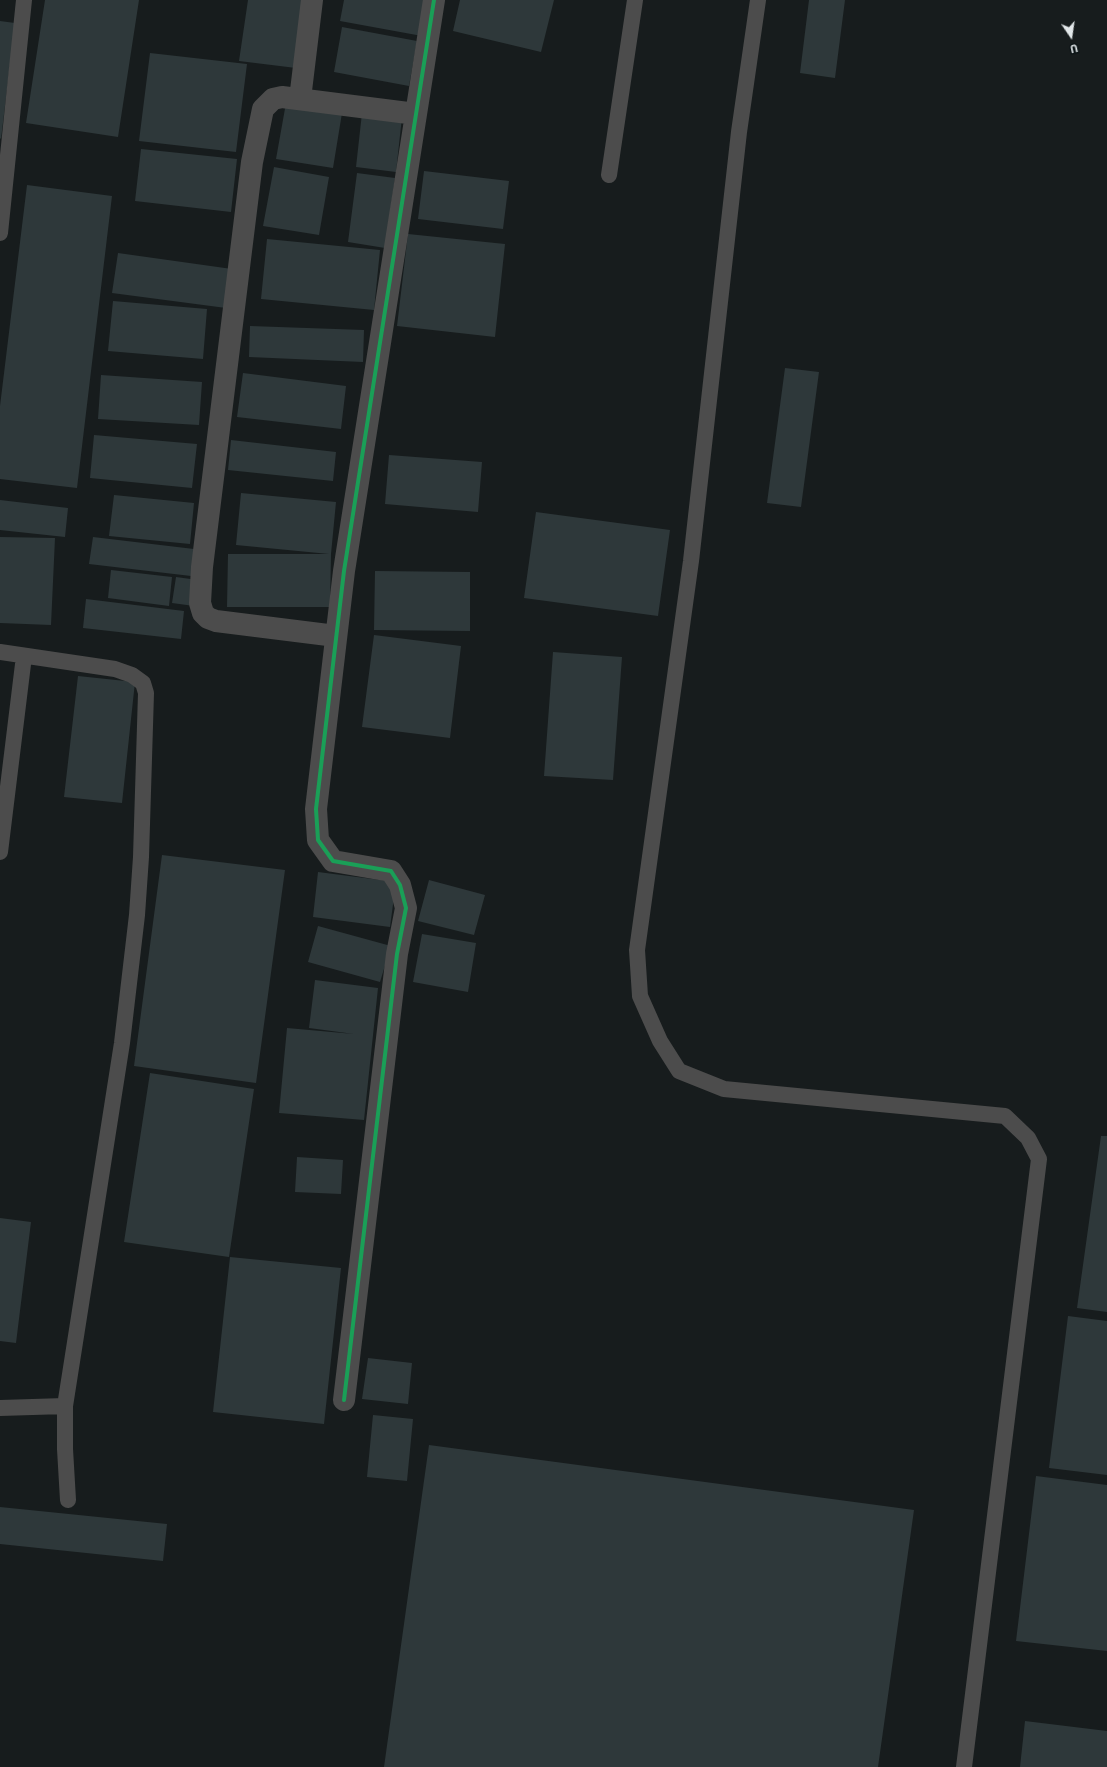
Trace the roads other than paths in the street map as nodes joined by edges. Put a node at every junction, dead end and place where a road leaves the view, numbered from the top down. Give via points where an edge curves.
1 (24, 0) edge
2 (312, 0) edge
3 (434, 0) edge
4 (635, 0) edge
5 (758, 0) edge
6 (300, 99) junction
7 (416, 114) junction
8 (609, 175) dead end
9 (0, 233) edge
10 (336, 636) junction
11 (0, 652) edge
12 (24, 656) junction
13 (0, 852) edge
14 (344, 1400) dead end
15 (65, 1406) junction
16 (0, 1408) edge
17 (68, 1500) dead end
18 (964, 1767) edge

1 - 9 lane
2 - 6 street
3 - 7 street
4 - 8 lane
5 - 18 lane via 739,132 691,561 637,950 640,996 660,1041 679,1071 724,1089 1005,1116 1028,1138 1039,1159
6 - 7 street
6 - 10 street via 273,99 264,110 252,162 202,567 200,603 203,613 216,622
7 - 10 street via 345,563
10 - 14 street via 316,809 318,840 333,861 391,871 400,885 406,908 397,954
11 - 12 lane
12 - 13 lane
12 - 15 lane via 132,674 143,683 146,693 137,915 122,1043
15 - 16 lane
15 - 17 lane

